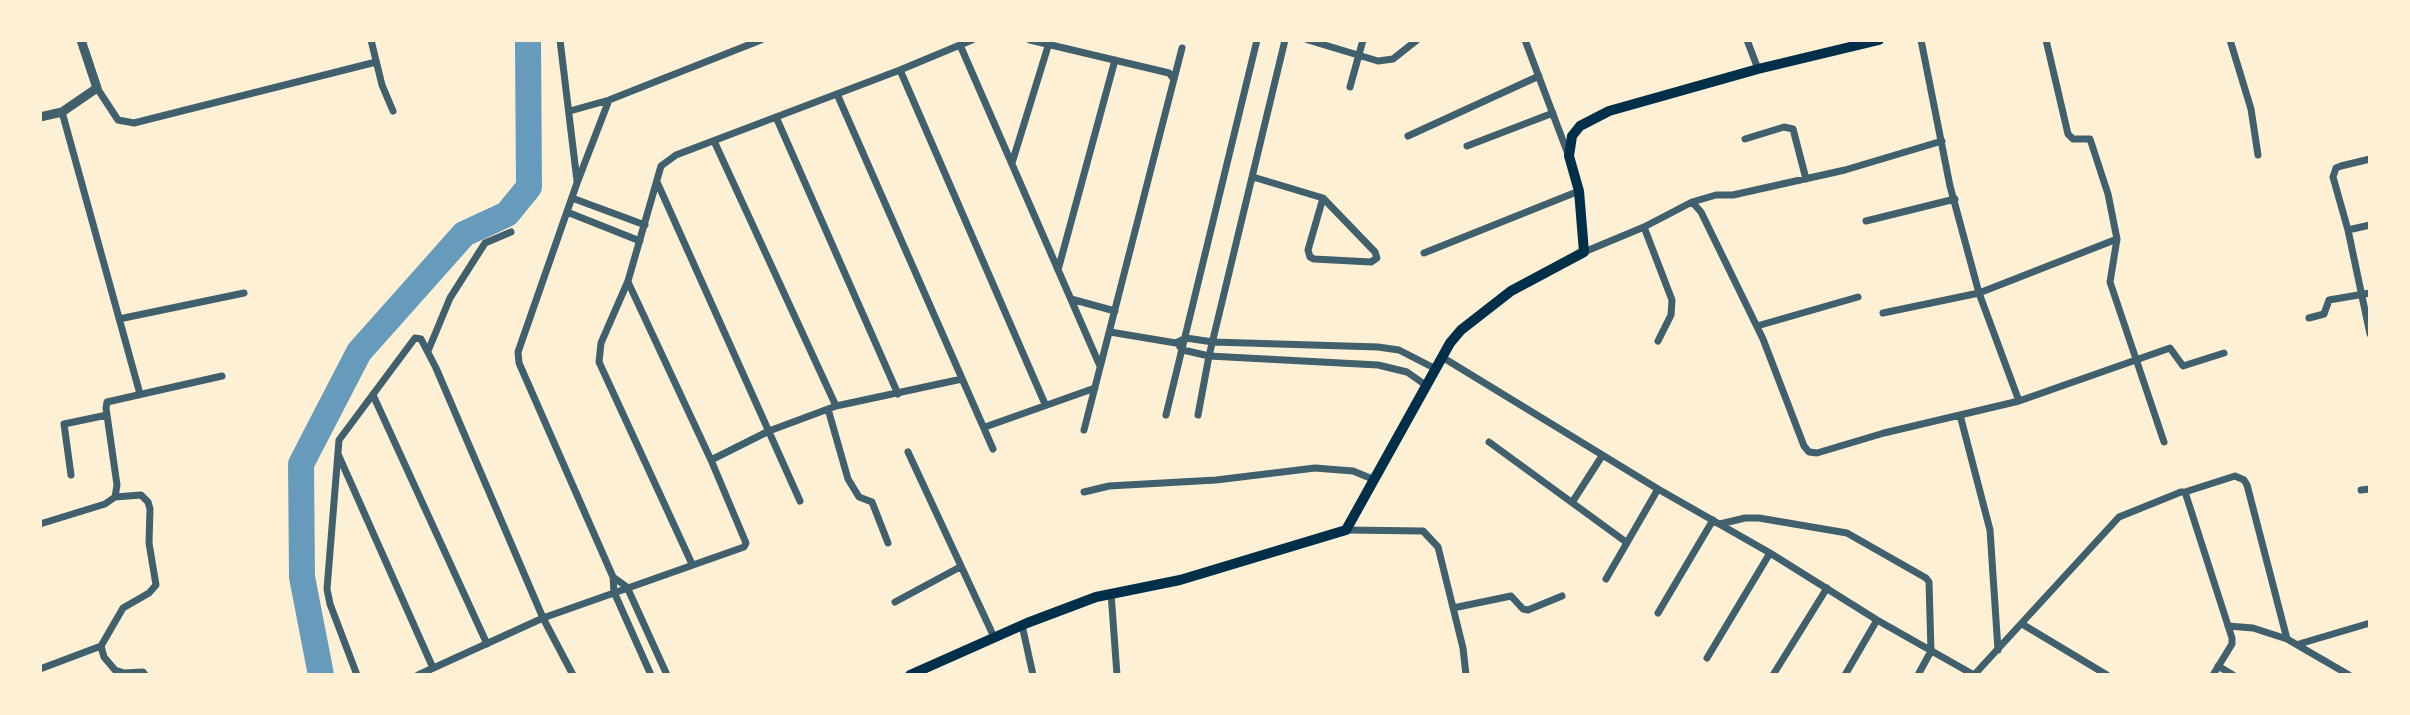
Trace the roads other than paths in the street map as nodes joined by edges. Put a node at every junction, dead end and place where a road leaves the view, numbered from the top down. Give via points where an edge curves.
1 (81, 40) edge
2 (371, 40) edge
3 (560, 40) edge
4 (761, 40) edge
5 (972, 40) edge
6 (1030, 40) edge
7 (1257, 40) edge
8 (1285, 40) edge
9 (1308, 40) edge
10 (1363, 40) edge
11 (1417, 40) edge
12 (1525, 40) edge
13 (1747, 40) edge
14 (1879, 40) edge
15 (1921, 40) edge
16 (2046, 40) edge
17 (2230, 40) edge
18 (1861, 42) edge
19 (1049, 43) junction
20 (960, 45) junction
21 (1182, 48) dead end
22 (1359, 54) junction
23 (1115, 60) junction
24 (376, 62) junction
25 (1758, 69) junction
26 (900, 70) junction
27 (1539, 76) junction
28 (1174, 79) junction
29 (1350, 87) dead end
30 (97, 88) junction
31 (837, 94) junction
32 (609, 100) junction
33 (393, 111) dead end
34 (570, 111) junction
35 (62, 112) junction
36 (1553, 113) junction
37 (40, 117) edge
38 (776, 117) junction
39 (1408, 136) dead end
40 (1745, 139) dead end
41 (714, 141) junction
42 (1942, 141) junction
43 (1467, 146) dead end
44 (2258, 155) dead end
45 (1569, 156) junction
46 (2370, 159) edge
47 (1011, 165) junction
48 (1253, 177) junction
49 (1806, 179) junction
50 (657, 182) junction
51 (577, 183) junction
52 (1579, 191) junction
53 (572, 198) junction
54 (1323, 198) junction
55 (1955, 199) junction
56 (1692, 202) junction
57 (567, 212) junction
58 (1866, 221) dead end
59 (645, 225) junction
60 (2370, 225) edge
61 (1644, 227) junction
62 (2348, 230) junction
63 (511, 232) dead end
64 (2117, 239) junction
65 (640, 241) junction
66 (1584, 252) junction
67 (1424, 253) dead end
68 (1058, 270) junction
69 (628, 281) junction
70 (244, 293) dead end
71 (1979, 293) junction
72 (2366, 294) edge
73 (1858, 297) dead end
74 (1070, 299) junction
75 (1115, 311) junction
76 (1883, 313) dead end
77 (2309, 318) dead end
78 (119, 319) junction
79 (1757, 326) junction
80 (1110, 332) junction
81 (2370, 334) edge
82 (1186, 338) junction
83 (1658, 341) dead end
84 (1213, 342) junction
85 (1176, 343) junction
86 (1183, 350) junction
87 (428, 351) junction
88 (2224, 353) dead end
89 (1209, 356) junction
90 (1442, 357) junction
91 (2137, 359) junction
92 (1100, 368) junction
93 (1436, 369) junction
94 (222, 376) dead end
95 (962, 379) junction
96 (1427, 386) junction
97 (1095, 388) junction
98 (140, 394) junction
99 (898, 394) junction
100 (373, 395) junction
101 (2019, 401) junction
102 (1045, 404) junction
103 (832, 408) junction
104 (107, 415) junction
105 (1166, 415) dead end
106 (1198, 415) dead end
107 (1960, 415) junction
108 (985, 427) junction
109 (1084, 430) dead end
110 (769, 431) junction
111 (1489, 442) dead end
112 (2164, 442) dead end
113 (993, 449) dead end
114 (908, 452) dead end
115 (338, 454) junction
116 (1602, 456) junction
117 (711, 460) junction
118 (71, 475) dead end
119 (1375, 480) junction
120 (1658, 489) junction
121 (2370, 489) edge
122 (2361, 490) dead end
123 (1084, 492) dead end
124 (2185, 492) junction
125 (115, 497) junction
126 (800, 501) dead end
127 (1573, 501) junction
128 (1717, 522) junction
129 (40, 524) edge
130 (1346, 530) junction
131 (1626, 542) junction
132 (888, 543) dead end
133 (1770, 553) junction
134 (692, 564) junction
135 (960, 567) junction
136 (613, 577) junction
137 (1606, 579) dead end
138 (627, 587) junction
139 (1827, 588) junction
140 (614, 592) junction
141 (1111, 593) junction
142 (1562, 596) dead end
143 (895, 602) dead end
144 (1453, 608) junction
145 (1658, 613) dead end
146 (543, 618) junction
147 (1877, 620) junction
148 (2022, 624) junction
149 (2370, 624) edge
150 (1022, 625) junction
151 (2228, 626) junction
152 (994, 637) junction
153 (2287, 639) junction
154 (487, 644) junction
155 (2299, 644) junction
156 (101, 646) junction
157 (1998, 650) junction
158 (1931, 651) junction
159 (1707, 658) dead end
160 (2218, 666) junction
161 (433, 668) junction
162 (40, 669) edge
163 (145, 675) edge
164 (357, 675) edge
165 (418, 675) edge
166 (573, 675) edge
167 (651, 675) edge
168 (667, 675) edge
169 (910, 675) edge
170 (1033, 675) edge
171 (1117, 675) edge
172 (1466, 675) edge
173 (1773, 675) edge
174 (1845, 675) edge
175 (1918, 675) edge
176 (1974, 675) edge
177 (2107, 675) edge
178 (2213, 675) edge
179 (2233, 675) edge
180 (2349, 675) edge

1 - 30 street
2 - 24 street
3 - 34 street
4 - 32 street
5 - 20 street
6 - 19 street
7 - 82 street
8 - 48 street
9 - 22 street
10 - 22 street
11 - 22 street via 1393,59 1378,61
12 - 27 street
13 - 25 street
14 - 18 main road
15 - 42 street
16 - 64 street via 2068,134 2090,139
17 - 44 street via 2251,109
18 - 25 main road
19 - 23 street
19 - 47 street
20 - 26 street
20 - 47 street
21 - 28 street
22 - 29 street
23 - 28 street via 1169,73
23 - 68 street
24 - 30 street via 134,123 118,120
24 - 33 street
25 - 45 main road via 1609,111 1580,126 1572,136
26 - 31 street
26 - 102 street
27 - 36 street
27 - 39 street
28 - 75 street
30 - 35 street
31 - 38 street
31 - 95 street
32 - 34 street
32 - 51 street
34 - 51 street
35 - 37 street
35 - 78 street
36 - 43 street
36 - 45 street
38 - 41 street
38 - 99 street
40 - 49 street via 1793,129
41 - 50 street via 666,160
41 - 103 street
42 - 49 street
42 - 55 street
45 - 52 main road
46 - 62 street via 2336,168 2333,177
47 - 68 street
48 - 54 street
48 - 84 street
49 - 56 street
50 - 59 street
50 - 110 street
51 - 53 street
52 - 66 main road
52 - 67 street
53 - 57 street
53 - 59 street
54 - 54 street via 1375,252 1377,258 1371,262 1310,257
55 - 58 street
55 - 71 street
56 - 61 street
56 - 79 street
57 - 65 street
57 - 136 street via 518,352 519,363
59 - 65 street
60 - 62 street
61 - 66 street
61 - 83 street via 1672,300
62 - 72 street
63 - 87 street via 485,243 450,298
64 - 71 street
64 - 91 street via 2110,282
65 - 69 street
66 - 90 main road via 1480,313
68 - 74 street
69 - 117 street
69 - 134 street via 601,343 599,362
70 - 78 street
71 - 76 street
71 - 101 street
72 - 77 street via 2329,300 2324,314
72 - 81 street
73 - 79 street
74 - 75 street
74 - 92 street
75 - 80 street
78 - 98 street
79 - 107 street via 1809,452
80 - 85 street
80 - 92 street
82 - 84 street
82 - 85 street
82 - 86 street
84 - 89 street
84 - 93 street via 1378,347 1399,350
85 - 86 street
86 - 89 street
86 - 105 street
87 - 100 street via 421,339 412,340
87 - 146 street
88 - 91 street via 2183,366 2170,348
89 - 96 street via 1378,365 1407,372
89 - 106 street
90 - 93 main road
90 - 116 street
91 - 101 street
91 - 112 street
92 - 97 street
93 - 96 main road
94 - 98 street
95 - 99 street
95 - 108 street
96 - 119 main road
97 - 102 street
97 - 109 street
98 - 104 street via 107,402
99 - 103 street
100 - 115 street via 339,440
100 - 154 street
101 - 107 street
102 - 108 street
103 - 110 street
103 - 132 street via 848,479 859,497 872,502
104 - 118 street via 64,424
104 - 125 street
107 - 157 street via 1990,530
108 - 113 street
110 - 117 street
110 - 126 street
111 - 127 street
114 - 135 street
115 - 161 street
115 - 164 street via 327,589
116 - 120 street
116 - 127 street
117 - 134 street via 746,543
119 - 123 street via 1353,471 1315,468
119 - 130 main road
120 - 128 street
120 - 131 street
121 - 122 street
124 - 148 street via 2119,517
124 - 151 street
124 - 153 street via 2235,476 2244,480
125 - 129 street
125 - 156 street via 141,495 148,502 156,585 123,608
127 - 131 street
128 - 133 street
128 - 145 street
128 - 158 street via 1759,518 1847,533 1926,578
130 - 141 main road via 1180,580
130 - 144 street via 1423,531 1438,547
131 - 137 street
133 - 139 street
133 - 159 street
134 - 138 street
135 - 143 street
135 - 152 street
136 - 138 street
136 - 140 street
138 - 140 street
138 - 168 street
139 - 147 street
139 - 173 street
140 - 146 street
140 - 167 street
141 - 150 main road
141 - 171 street
142 - 144 street via 1528,610 1511,596
144 - 172 street
146 - 154 street
146 - 166 street
147 - 158 street
147 - 174 street
148 - 157 street
148 - 177 street
149 - 155 street
150 - 152 main road
150 - 170 street
151 - 153 street
151 - 160 street via 2232,644
152 - 169 main road
153 - 155 street
154 - 161 street
155 - 180 street
156 - 162 street
156 - 163 street via 115,670
157 - 176 street
158 - 175 street
158 - 176 street
160 - 178 street
160 - 179 street
161 - 165 street

